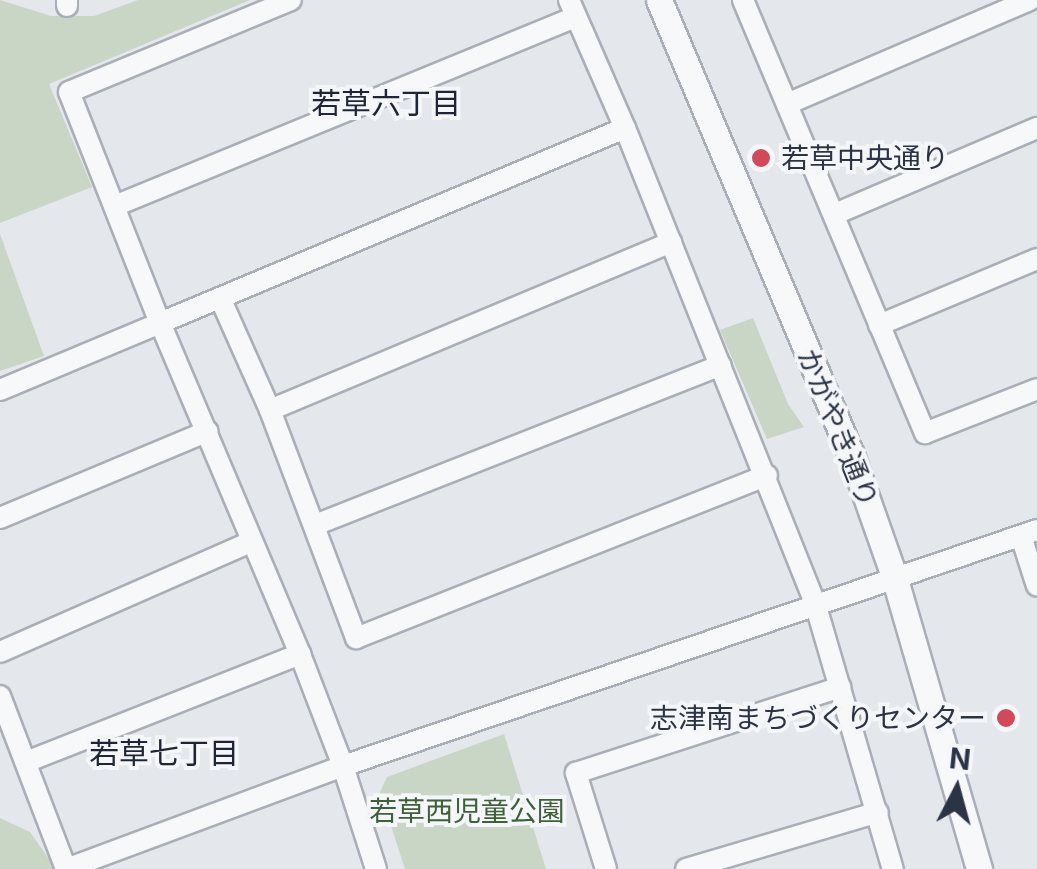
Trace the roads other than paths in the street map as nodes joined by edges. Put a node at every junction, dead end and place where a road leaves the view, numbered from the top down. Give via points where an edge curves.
1 (291, 0) edge
2 (659, 0) edge
3 (743, 0) edge
4 (1030, 0) edge
5 (572, 8) edge
6 (787, 104) junction
7 (625, 128) junction
8 (1037, 128) edge
9 (117, 205) junction
10 (835, 214) junction
11 (671, 242) junction
12 (1037, 260) edge
13 (221, 300) junction
14 (160, 323) junction
15 (880, 325) junction
16 (721, 365) junction
17 (1037, 389) edge
18 (0, 390) edge
19 (270, 410) junction
20 (208, 432) junction
21 (766, 475) junction
22 (0, 518) edge
23 (315, 526) junction
24 (1029, 533) edge
25 (251, 542) junction
26 (894, 576) junction
27 (1037, 586) edge
28 (815, 604) junction
29 (0, 652) edge
30 (300, 654) junction
31 (840, 687) junction
32 (0, 696) edge
33 (26, 762) junction
34 (344, 766) junction
35 (878, 812) junction
36 (66, 869) edge
37 (376, 869) edge
38 (606, 869) edge
39 (686, 869) edge
40 (893, 869) edge
41 (978, 869) edge

1 - 9 street via 69,92
2 - 26 street, かがやき通り via 851,454
3 - 6 street
4 - 6 street
5 - 7 street
5 - 9 street
6 - 10 street
7 - 11 street
7 - 13 street
8 - 10 street
9 - 14 street
10 - 15 street
11 - 16 street
11 - 19 street
12 - 15 street
13 - 14 street
13 - 19 street
14 - 18 street
14 - 20 street
15 - 17 street via 925,434
16 - 21 street
16 - 23 street
19 - 23 street
20 - 22 street
20 - 25 street
21 - 23 street via 356,638
21 - 28 street
24 - 26 street
24 - 27 street
25 - 29 street
25 - 30 street
26 - 28 street
26 - 41 street, かがやき通り
28 - 31 street
28 - 34 street
30 - 33 street
30 - 34 street
31 - 35 street
31 - 38 street via 576,773
32 - 33 street
33 - 36 street
34 - 36 street
34 - 37 street
35 - 39 street
35 - 40 street

